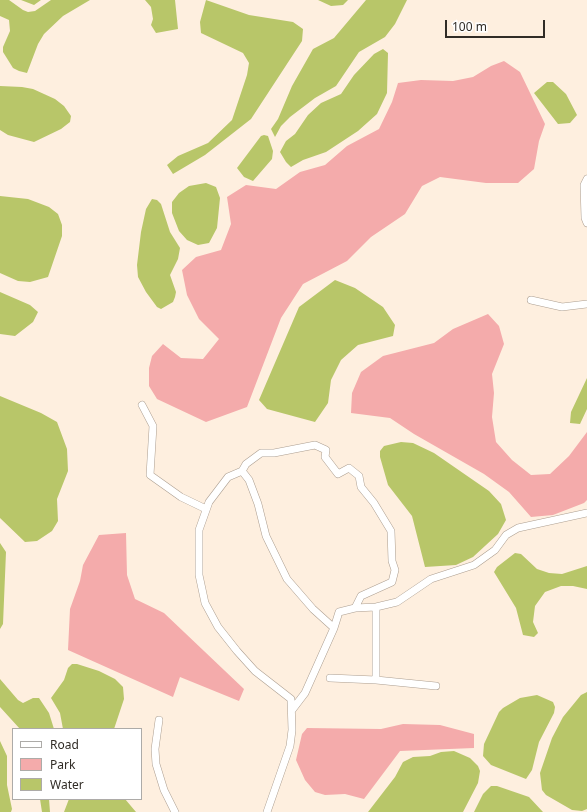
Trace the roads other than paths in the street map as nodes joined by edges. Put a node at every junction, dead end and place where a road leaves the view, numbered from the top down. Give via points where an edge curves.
1 (587, 179) edge
2 (587, 223) edge
3 (531, 300) dead end
4 (587, 304) edge
5 (142, 405) dead end
6 (242, 471) junction
7 (206, 509) junction
8 (587, 513) edge
9 (376, 607) junction
10 (355, 608) junction
11 (334, 628) junction
12 (330, 678) dead end
13 (376, 680) junction
14 (436, 686) dead end
15 (292, 710) junction
16 (159, 720) dead end
17 (175, 812) edge
18 (267, 812) edge

1 - 2 street via 584,185
3 - 4 street via 562,307
5 - 7 street via 153,426 150,475 182,497
6 - 7 street via 228,477
6 - 10 street via 246,464 261,452 274,453 316,445 326,450 325,457 338,474 349,468 359,476 361,487 391,531 392,561 395,570 392,582 361,596
6 - 11 street via 250,480 266,536 287,579 313,609
7 - 15 street via 199,530 199,574 205,603 218,627 237,652 255,671 291,699
8 - 9 street via 518,528 506,535 496,550 474,564 431,579 397,602
9 - 10 street
9 - 13 street
10 - 11 street via 339,612
11 - 15 street via 304,693
12 - 13 street
13 - 14 street
15 - 18 street via 290,746
16 - 17 street via 155,749 156,764 164,790

